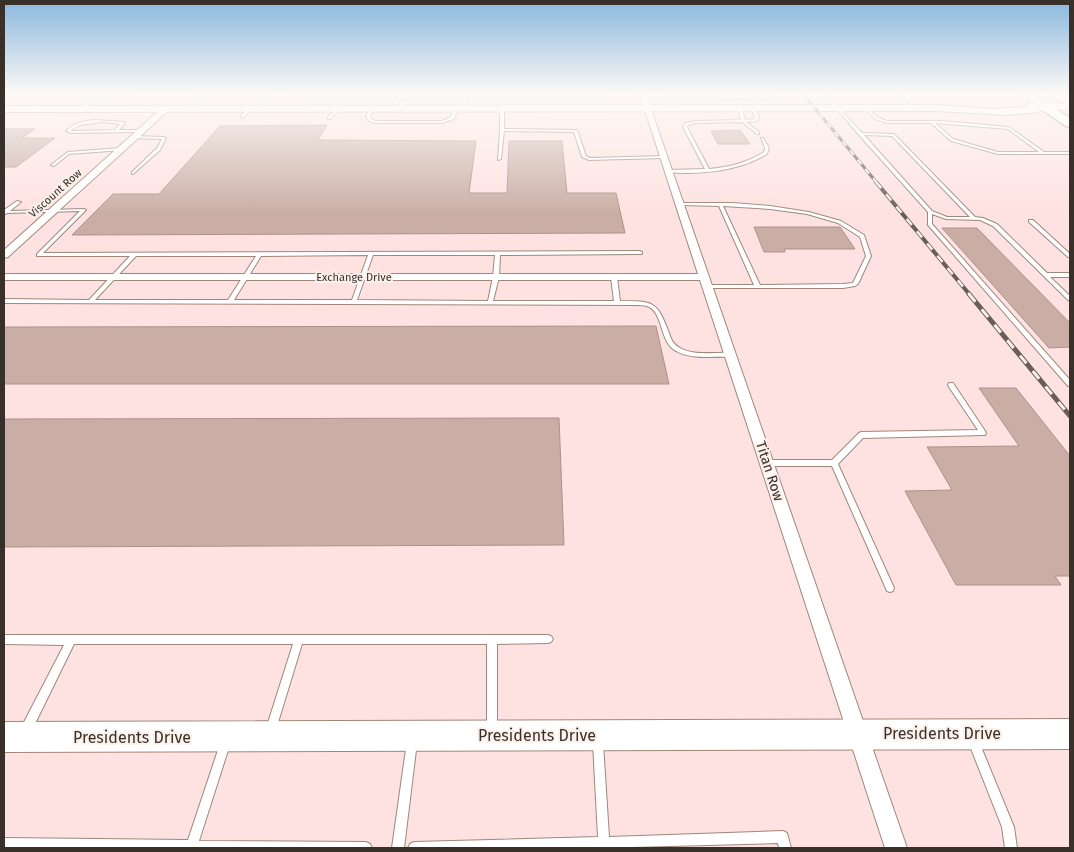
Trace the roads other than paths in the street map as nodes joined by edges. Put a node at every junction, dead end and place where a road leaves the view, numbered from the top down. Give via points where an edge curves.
1 (136, 135) edge
2 (142, 135) edge
3 (501, 135) edge
4 (577, 135) edge
5 (657, 135) edge
6 (689, 135) edge
7 (861, 135) edge
8 (885, 135) edge
9 (946, 135) edge
10 (1018, 135) edge
11 (762, 139) dead end
12 (121, 149) junction
13 (1043, 153) junction
14 (1070, 153) edge
15 (664, 158) junction
16 (498, 159) dead end
17 (53, 165) dead end
18 (707, 170) junction
19 (669, 172) junction
20 (133, 173) dead end
21 (19, 202) dead end
22 (680, 204) junction
23 (720, 204) junction
24 (52, 210) junction
25 (930, 212) junction
26 (5, 213) edge
27 (973, 218) junction
28 (1031, 221) dead end
29 (498, 253) junction
30 (640, 253) dead end
31 (4, 254) edge
32 (260, 254) junction
33 (371, 254) junction
34 (134, 256) junction
35 (1070, 256) edge
36 (1046, 275) junction
37 (1070, 275) edge
38 (4, 276) edge
39 (116, 276) junction
40 (247, 276) junction
41 (363, 276) junction
42 (496, 276) junction
43 (614, 276) junction
44 (707, 282) junction
45 (758, 287) junction
46 (1070, 299) edge
47 (4, 301) edge
48 (90, 302) junction
49 (230, 302) junction
50 (354, 302) junction
51 (490, 303) junction
52 (618, 303) junction
53 (731, 354) junction
54 (1070, 384) edge
55 (951, 385) dead end
56 (767, 463) junction
57 (834, 464) junction
58 (890, 588) dead end
59 (492, 639) junction
60 (548, 639) dead end
61 (4, 640) edge
62 (71, 640) junction
63 (299, 640) junction
64 (858, 733) junction
65 (970, 733) junction
66 (598, 734) junction
67 (1070, 734) edge
68 (413, 735) junction
69 (492, 735) junction
70 (227, 736) junction
71 (269, 736) junction
72 (13, 737) edge
73 (604, 842) junction
74 (4, 844) edge
75 (29, 846) edge
76 (192, 846) junction
77 (366, 848) edge
78 (398, 848) edge
79 (414, 848) edge
80 (785, 848) edge
81 (896, 848) edge
82 (1012, 848) edge

1 - 12 street, Viscount Row
2 - 20 lane via 164,138 159,149
3 - 16 lane
4 - 15 lane via 584,157 589,159
5 - 15 street, Titan Row
6 - 18 lane
7 - 25 lane
8 - 27 lane via 893,135
9 - 13 lane via 952,140 998,153
10 - 13 lane
11 - 18 lane via 767,148 762,156 730,167
12 - 17 lane via 68,153
12 - 24 street, Viscount Row
13 - 14 lane
15 - 19 street, Titan Row
18 - 19 lane
19 - 22 street, Titan Row
21 - 26 lane
22 - 23 lane
22 - 44 street, Titan Row
23 - 45 lane
23 - 45 lane via 777,207 838,220 853,226 869,250 862,275 855,284
24 - 26 lane
24 - 31 street, Viscount Row
24 - 34 lane via 84,210 39,255
25 - 27 lane via 946,218
25 - 54 lane via 930,224
27 - 36 lane via 995,225
28 - 35 lane
29 - 30 lane
29 - 33 lane
29 - 42 lane
32 - 33 lane
32 - 34 lane
32 - 40 lane
33 - 41 lane
34 - 39 lane
36 - 37 lane
36 - 46 lane
38 - 39 street, Exchange Drive
39 - 40 street, Exchange Drive
39 - 48 lane
40 - 41 street, Exchange Drive
40 - 49 lane
41 - 42 street, Exchange Drive
41 - 50 lane
42 - 43 street, Exchange Drive
42 - 51 lane
43 - 44 street, Exchange Drive
43 - 52 lane
44 - 45 lane
44 - 53 street, Titan Row
47 - 48 lane
48 - 49 lane
49 - 50 lane
50 - 51 lane
51 - 52 lane
52 - 53 lane via 650,305 659,313 669,344 680,351
53 - 56 street, Titan Row
55 - 57 lane via 983,433 861,435
56 - 57 lane
56 - 64 street, Titan Row
57 - 58 lane
59 - 60 lane
59 - 63 lane
59 - 69 lane
61 - 62 lane
62 - 63 lane
62 - 72 lane
63 - 71 lane
64 - 65 street, Presidents Drive
64 - 66 street, Presidents Drive
64 - 81 street, Titan Row
65 - 67 street, Presidents Drive
65 - 82 lane via 1008,827
66 - 69 street, Presidents Drive
66 - 73 lane
68 - 69 street, Presidents Drive
68 - 71 street, Presidents Drive
68 - 78 lane
70 - 71 street, Presidents Drive
70 - 72 street, Presidents Drive
70 - 76 lane
73 - 79 lane
73 - 80 lane via 782,837
74 - 75 lane
75 - 76 lane
76 - 77 lane

